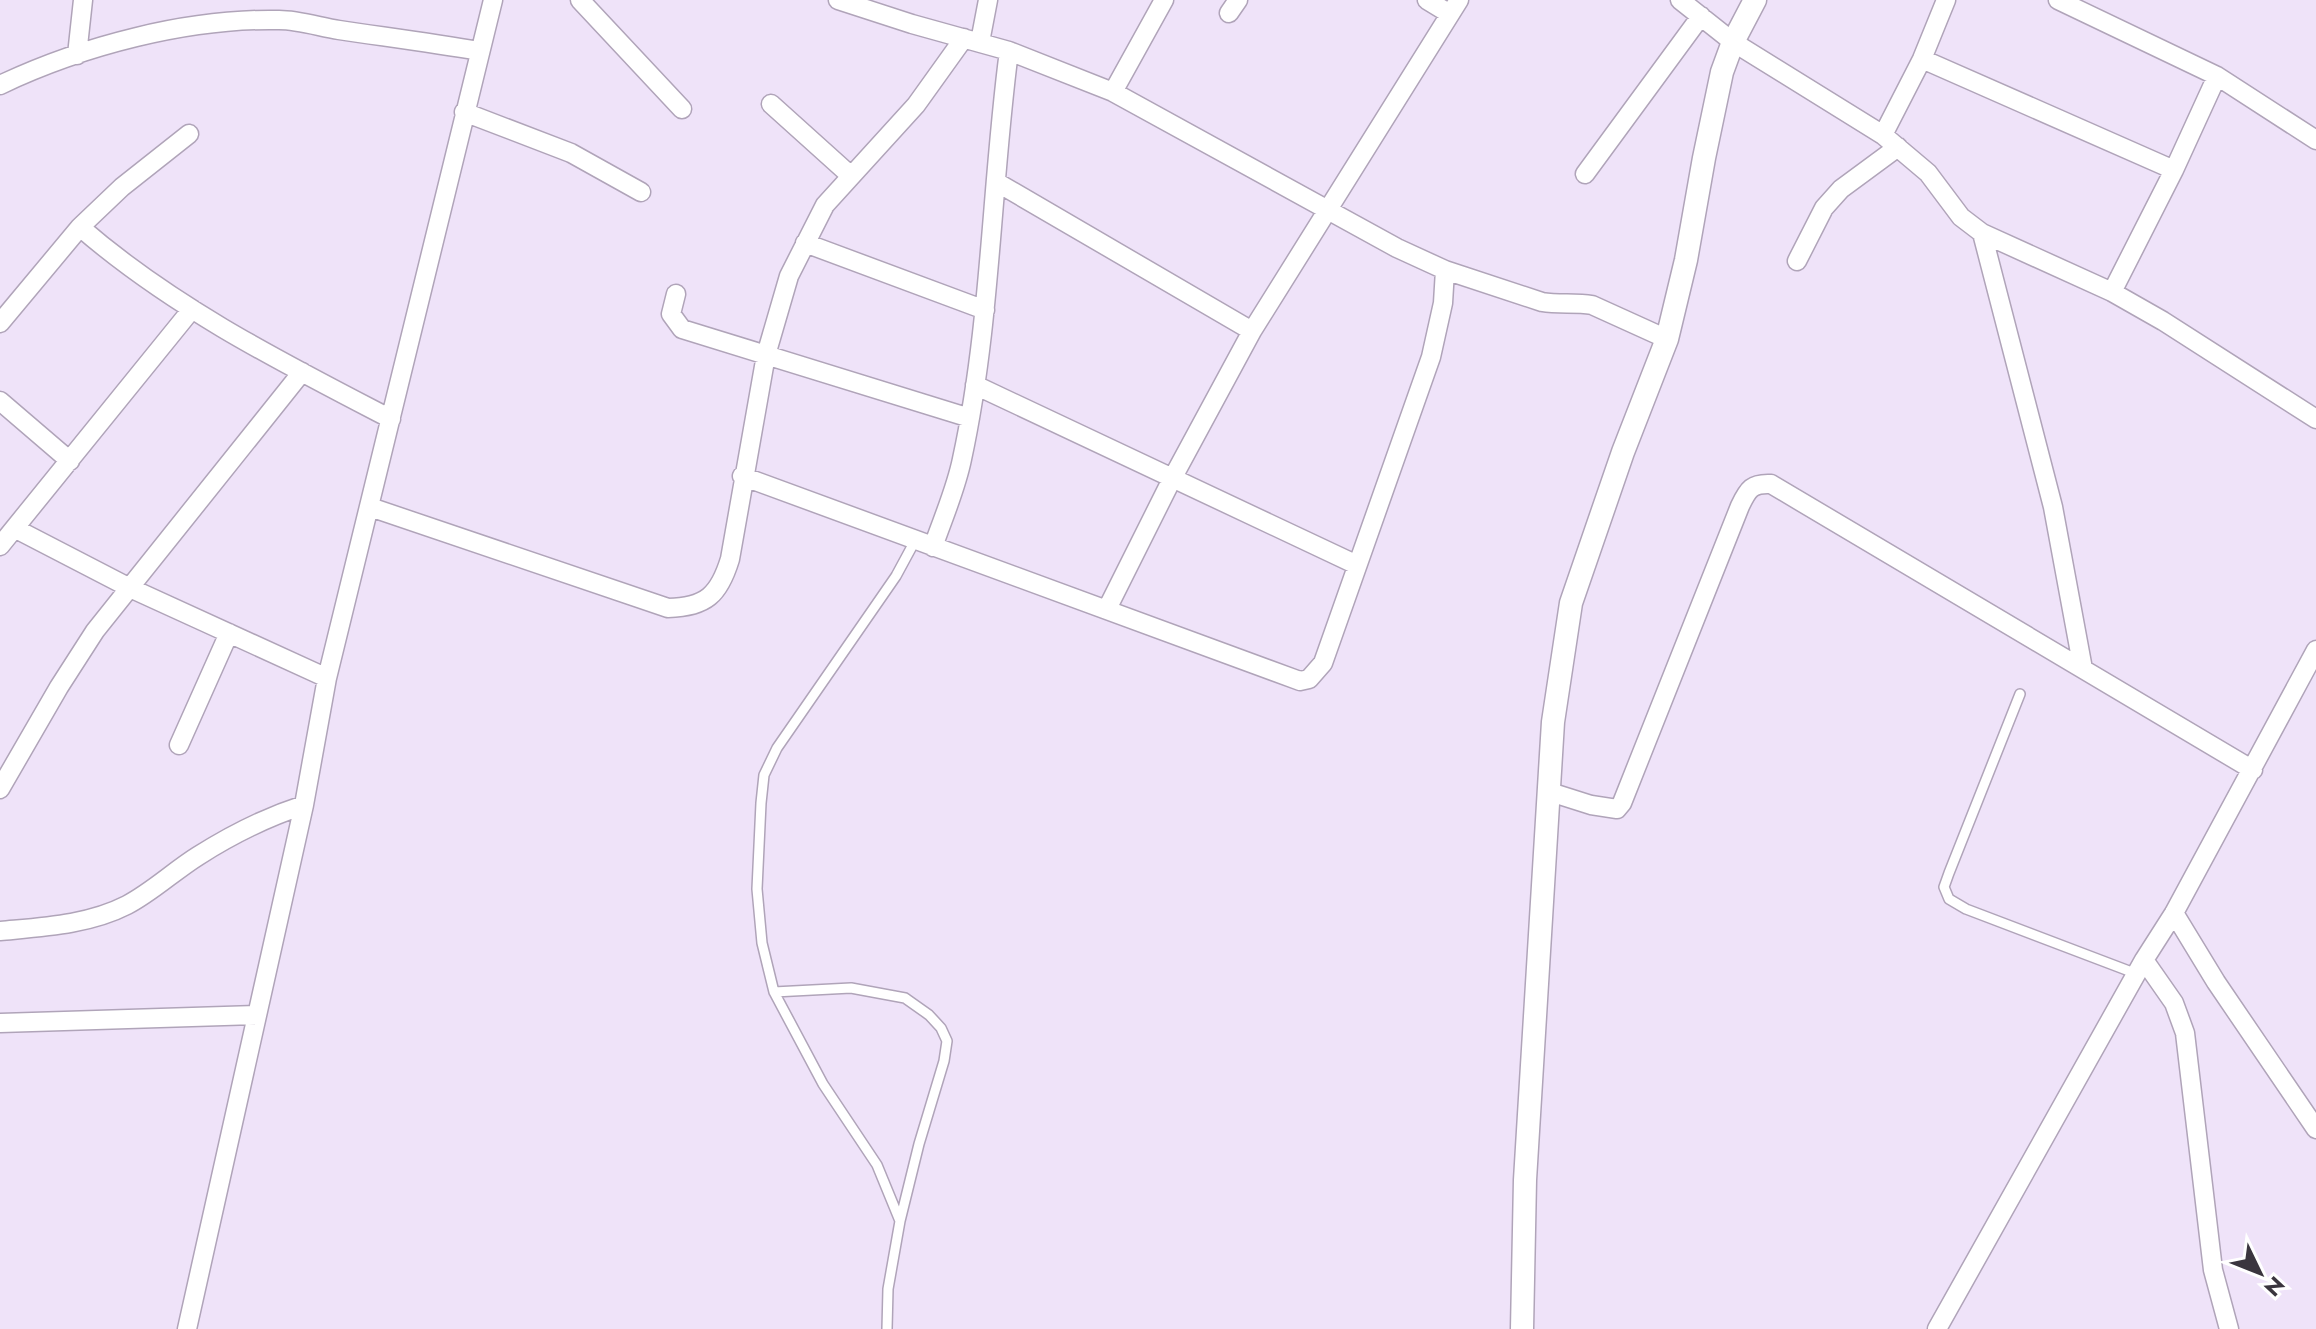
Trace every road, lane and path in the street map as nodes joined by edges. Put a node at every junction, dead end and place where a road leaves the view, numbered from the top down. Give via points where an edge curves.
1 (83, 0) edge
2 (283, 0) edge
3 (493, 0) edge
4 (580, 0) edge
5 (838, 0) edge
6 (988, 0) edge
7 (1164, 0) edge
8 (1427, 0) edge
9 (1680, 0) edge
10 (1755, 0) edge
11 (1946, 0) edge
12 (2058, 0) edge
13 (1455, 7) edge
14 (1701, 16) junction
15 (280, 20) junction
16 (972, 40) junction
17 (1733, 42) junction
18 (479, 51) junction
19 (1009, 51) junction
20 (77, 55) junction
21 (1922, 59) junction
22 (2217, 76) junction
23 (0, 85) edge
24 (1113, 92) junction
25 (771, 104) dead end
26 (682, 109) dead end
27 (464, 112) junction
28 (189, 134) dead end
29 (2316, 140) edge
30 (1891, 141) junction
31 (2174, 170) junction
32 (1585, 174) dead end
33 (851, 176) junction
34 (998, 183) junction
35 (641, 192) dead end
36 (1327, 209) junction
37 (80, 227) junction
38 (1982, 233) junction
39 (805, 243) junction
40 (1797, 261) dead end
41 (1445, 270) junction
42 (2112, 292) junction
43 (676, 294) dead end
44 (192, 309) junction
45 (985, 310) junction
46 (0, 323) edge
47 (1252, 331) junction
48 (1667, 339) junction
49 (766, 355) junction
50 (302, 372) junction
51 (975, 385) junction
52 (0, 401) edge
53 (970, 418) junction
54 (391, 419) junction
55 (2316, 419) edge
56 (70, 461) junction
57 (742, 476) junction
58 (1172, 479) junction
59 (370, 507) junction
60 (16, 529) junction
61 (924, 543) junction
62 (0, 546) edge
63 (1357, 565) junction
64 (130, 588) junction
65 (1107, 609) junction
66 (229, 633) junction
67 (2316, 650) edge
68 (2083, 669) junction
69 (327, 678) junction
70 (2020, 694) dead end
71 (179, 745) dead end
72 (2253, 770) junction
73 (0, 789) edge
74 (1550, 792) junction
75 (304, 805) junction
76 (2174, 913) junction
77 (0, 931) edge
78 (2140, 967) junction
79 (774, 992) junction
80 (257, 1015) junction
81 (0, 1023) edge
82 (2316, 1129) edge
83 (900, 1221) junction
84 (187, 1329) edge
85 (887, 1329) edge
86 (1522, 1329) edge
87 (1937, 1329) edge
88 (2229, 1329) edge

1 - 20 street
2 - 15 street
3 - 18 street
4 - 26 street
5 - 16 street
6 - 16 street
7 - 24 street
8 - 13 street
9 - 14 street
10 - 17 street
11 - 21 street
12 - 22 street
13 - 36 street
14 - 17 street
14 - 32 street
15 - 18 street
15 - 20 street via 180,29
16 - 19 street
16 - 33 street
17 - 30 street
17 - 48 street via 1714,109
18 - 27 street
19 - 24 street
19 - 34 street
20 - 23 street
21 - 30 street
21 - 31 street
22 - 29 street
22 - 31 street
24 - 36 street
25 - 33 street
27 - 35 street via 571,153
27 - 54 street
28 - 37 street
30 - 38 street
30 - 40 street via 1824,208
31 - 42 street
33 - 39 street via 825,205
34 - 45 street
34 - 47 street
36 - 41 street
36 - 47 street
37 - 44 street via 123,264
37 - 46 street
38 - 42 street
38 - 68 street via 2053,507
39 - 45 street
39 - 49 street via 785,288
41 - 48 street via 1542,302 1592,305
41 - 63 street via 1431,357
42 - 55 street
43 - 49 street via 671,314 682,329
44 - 50 street
44 - 56 street
45 - 51 street
47 - 58 street
48 - 74 street via 1571,603 1553,722
49 - 53 street
49 - 57 street
50 - 54 street
50 - 64 street
51 - 53 street
51 - 58 street
52 - 56 street
53 - 61 street via 962,462
54 - 59 street
56 - 60 street
57 - 59 street via 722,583 693,607 668,608 629,596
57 - 61 street
58 - 63 street
58 - 65 street
59 - 69 street
60 - 62 street
60 - 64 street
61 - 65 street
61 - 79 lane via 777,748 764,775 757,889
63 - 65 street via 1323,663 1300,681
64 - 66 street
64 - 73 street via 78,657
66 - 69 street
66 - 71 street
67 - 72 street
68 - 72 street
68 - 74 street via 1771,484 1757,483 1740,506 1622,803 1617,809 1605,808
69 - 75 street
70 - 78 lane via 1944,887 1949,899
72 - 76 street
74 - 86 street via 1525,1180
75 - 77 street via 199,855 116,910 67,925
75 - 80 street
76 - 78 street
76 - 82 street
78 - 87 street
78 - 88 street via 2174,1003 2185,1033 2213,1270
79 - 83 lane via 823,1084 877,1165
79 - 83 lane via 851,988 905,998 941,1028 947,1041 944,1061
80 - 81 street
80 - 84 street
83 - 85 lane

